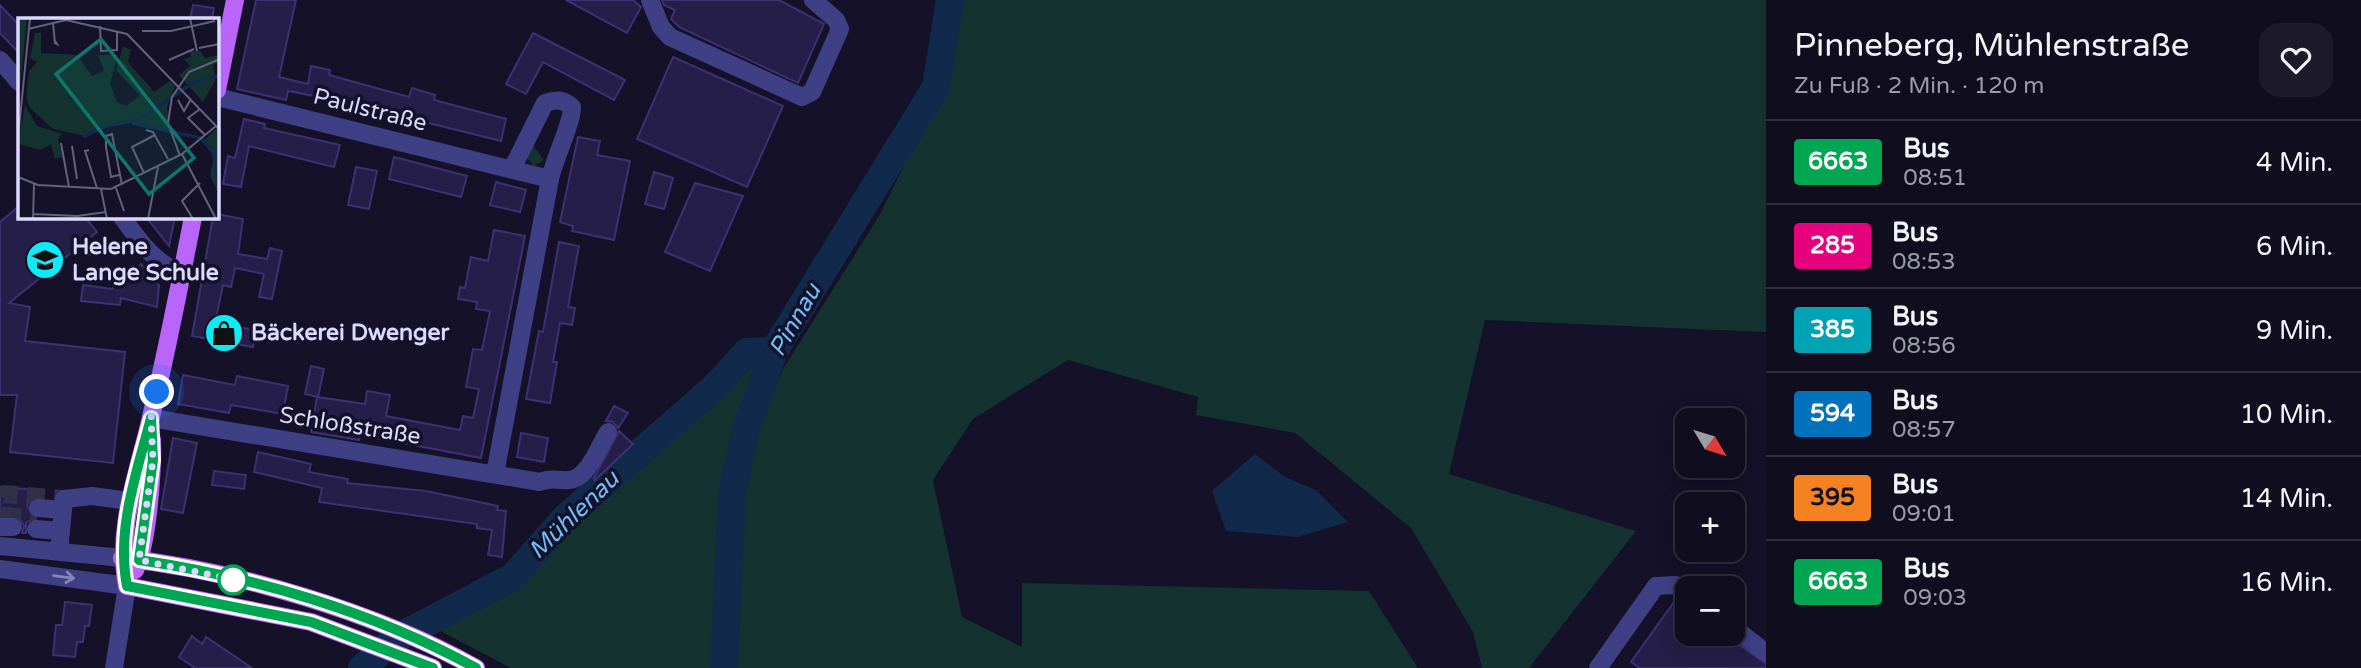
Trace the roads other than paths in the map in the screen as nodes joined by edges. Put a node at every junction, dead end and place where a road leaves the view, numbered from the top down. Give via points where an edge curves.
1 (235, 0) edge
2 (650, 0) edge
3 (813, 0) edge
4 (0, 60) edge
5 (219, 80) edge
6 (18, 81) edge
7 (219, 97) edge
8 (512, 169) junction
9 (550, 178) junction
10 (123, 219) edge
11 (193, 219) edge
12 (182, 273) junction
13 (151, 418) junction
14 (608, 432) dead end
15 (495, 474) junction
16 (130, 501) junction
17 (37, 518) tunnel mouth
18 (62, 521) junction
19 (0, 547) edge
20 (59, 551) junction
21 (131, 559) junction
22 (0, 569) edge
23 (1675, 585) edge
24 (127, 586) junction
25 (1745, 636) edge
26 (1766, 653) edge
27 (114, 668) edge
28 (433, 668) edge
29 (476, 668) edge
30 (1598, 668) edge

1 - 5 main road
2 - 3 street via 670,37 802,97 812,92 840,29
4 - 6 street
7 - 8 street, Paulstraße
8 - 9 street, Paulstraße
8 - 9 street via 545,103 556,99 572,107 572,116
9 - 15 street
10 - 12 street via 144,247 164,265
11 - 12 main road
12 - 13 main road
13 - 15 street, Schloßstraße
13 - 16 main road
13 - 21 main road via 153,460
14 - 15 street, Schloßstraße via 581,476 571,481 551,478 541,482
16 - 18 street via 92,496 64,499
16 - 21 main road
17 - 18 street
18 - 20 street
19 - 20 street
20 - 21 street
21 - 24 main road
21 - 29 main road via 258,586 361,616
22 -> 24 street
23 - 30 street via 1656,586
24 - 27 street
24 - 28 main road via 311,622
25 - 26 street

